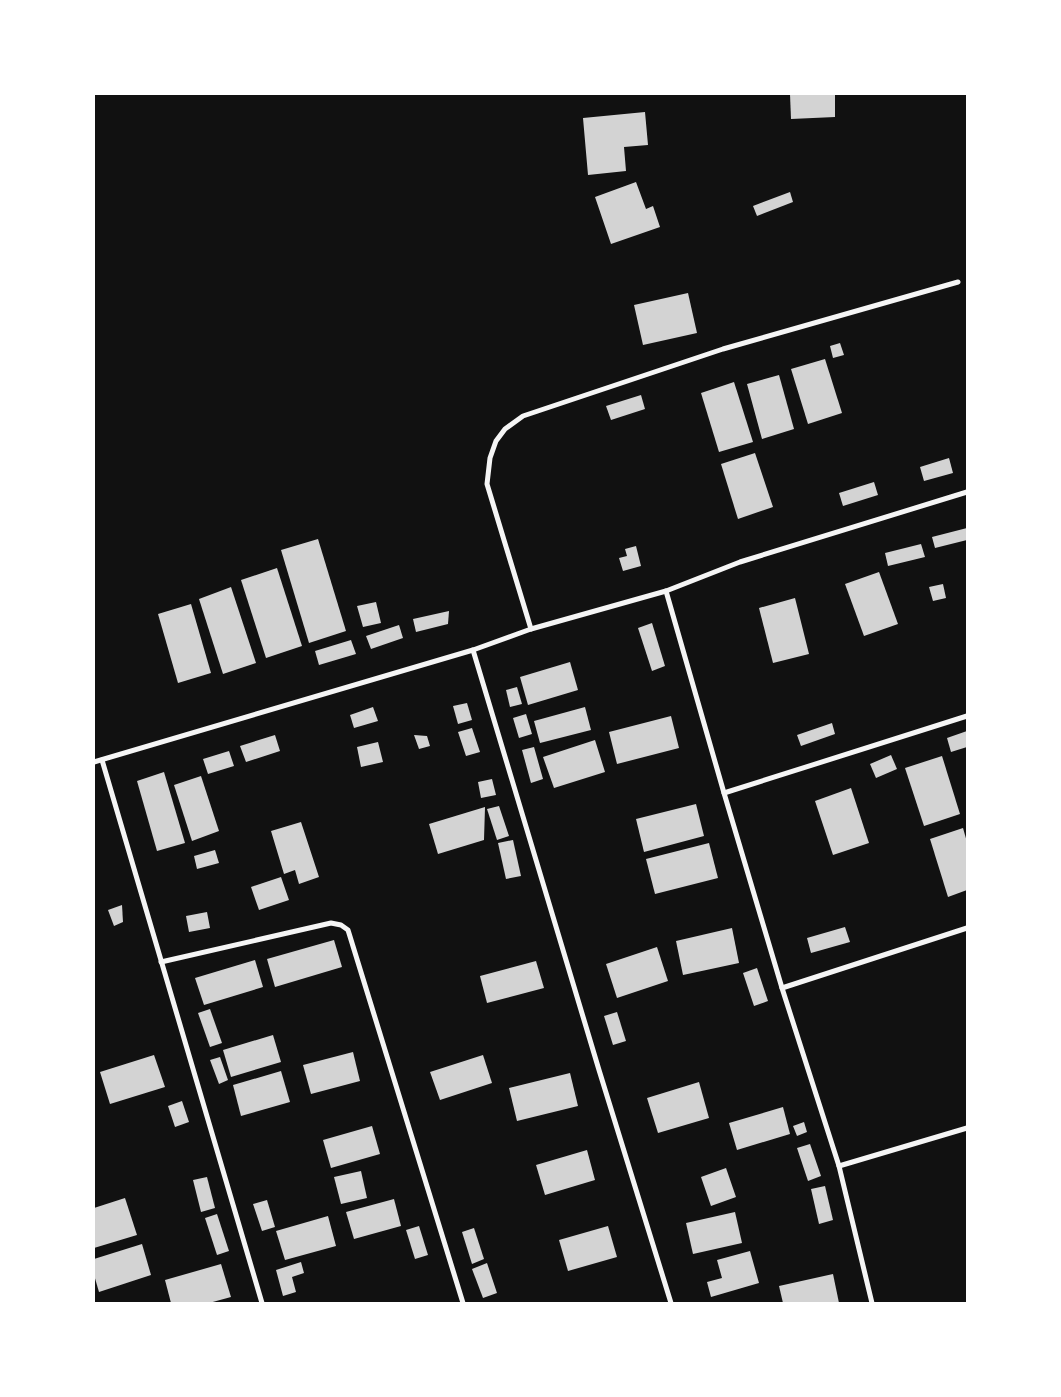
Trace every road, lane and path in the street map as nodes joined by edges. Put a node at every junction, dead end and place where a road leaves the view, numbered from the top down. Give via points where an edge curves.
1 (958, 282) dead end
2 (967, 492) edge
3 (666, 591) junction
4 (531, 629) junction
5 (472, 650) junction
6 (967, 716) edge
7 (102, 760) junction
8 (94, 762) edge
9 (724, 793) junction
10 (967, 928) edge
11 (161, 962) junction
12 (782, 988) junction
13 (967, 1128) edge
14 (839, 1166) junction
15 (262, 1303) edge
16 (463, 1303) edge
17 (671, 1303) edge
18 (872, 1303) edge

1 - 4 street via 723,349 523,416 505,429 490,458 488,484
2 - 3 street via 740,562
3 - 4 street
3 - 9 street
4 - 5 street
5 - 7 street
5 - 17 street
6 - 9 street
7 - 8 street
7 - 11 street
9 - 12 street
10 - 12 street
11 - 15 street
11 - 16 street via 331,922 348,930
12 - 14 street
13 - 14 street
14 - 18 street

